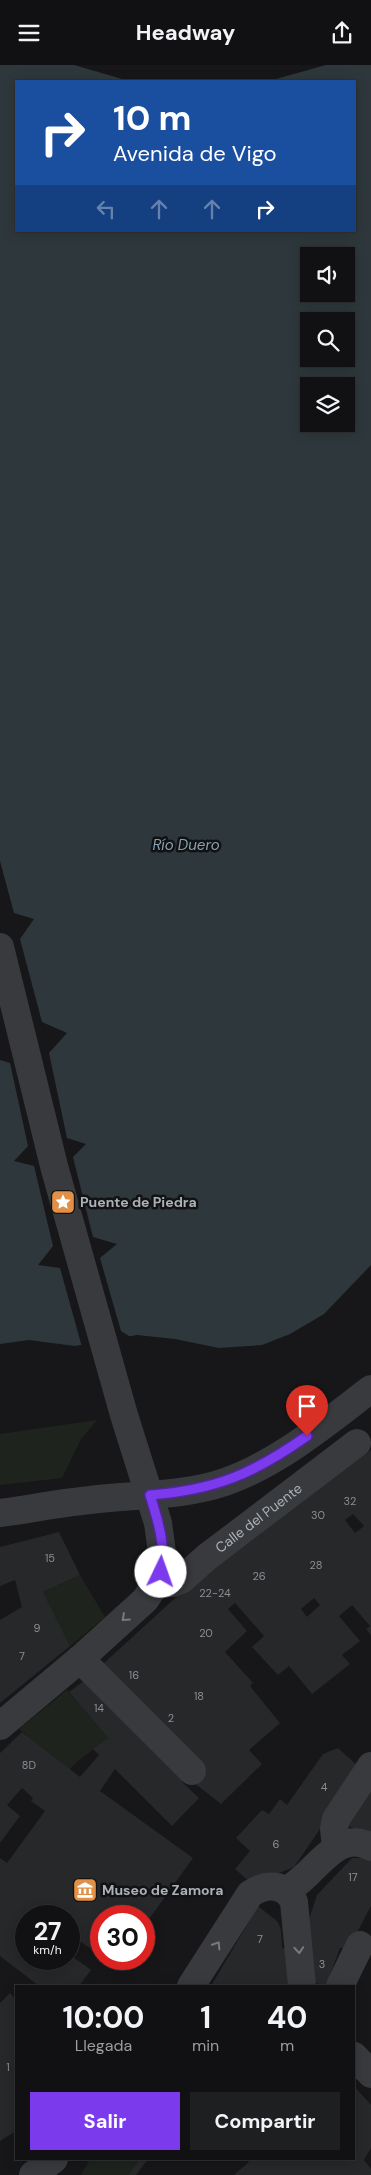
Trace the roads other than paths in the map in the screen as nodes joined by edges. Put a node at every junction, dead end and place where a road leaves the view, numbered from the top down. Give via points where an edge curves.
1 (0, 947) edge
2 (371, 1389) edge
3 (357, 1443) dead end
4 (146, 1483) junction
5 (0, 1513) edge
6 (157, 1583) junction
7 (80, 1659) junction
8 (0, 1726) edge
9 (371, 1766) edge
10 (192, 1771) dead end
11 (336, 1847) junction
12 (371, 1847) edge
13 (286, 1890) junction
14 (360, 1945) dead end
15 (192, 1985) edge
16 (302, 1985) edge
17 (340, 1985) edge
18 (355, 2057) edge
19 (371, 2074) edge
20 (53, 2160) edge
21 (33, 2175) edge

1 - 4 street via 54,1166
2 - 4 street via 296,1444 240,1476 204,1488
3 - 6 street, Calle del Puente via 181,1580
4 - 5 street via 90,1500
4 - 6 street via 162,1546 163,1560
6 -> 7 street via 145,1600
7 - 8 street
7 - 10 street
9 - 11 street via 336,1819
11 - 12 street via 354,1842
11 - 13 street via 305,1878
15 -> 13 street via 250,1894 271,1885
13 -> 16 street via 296,1911
14 - 17 street
18 - 19 street
20 - 21 street

